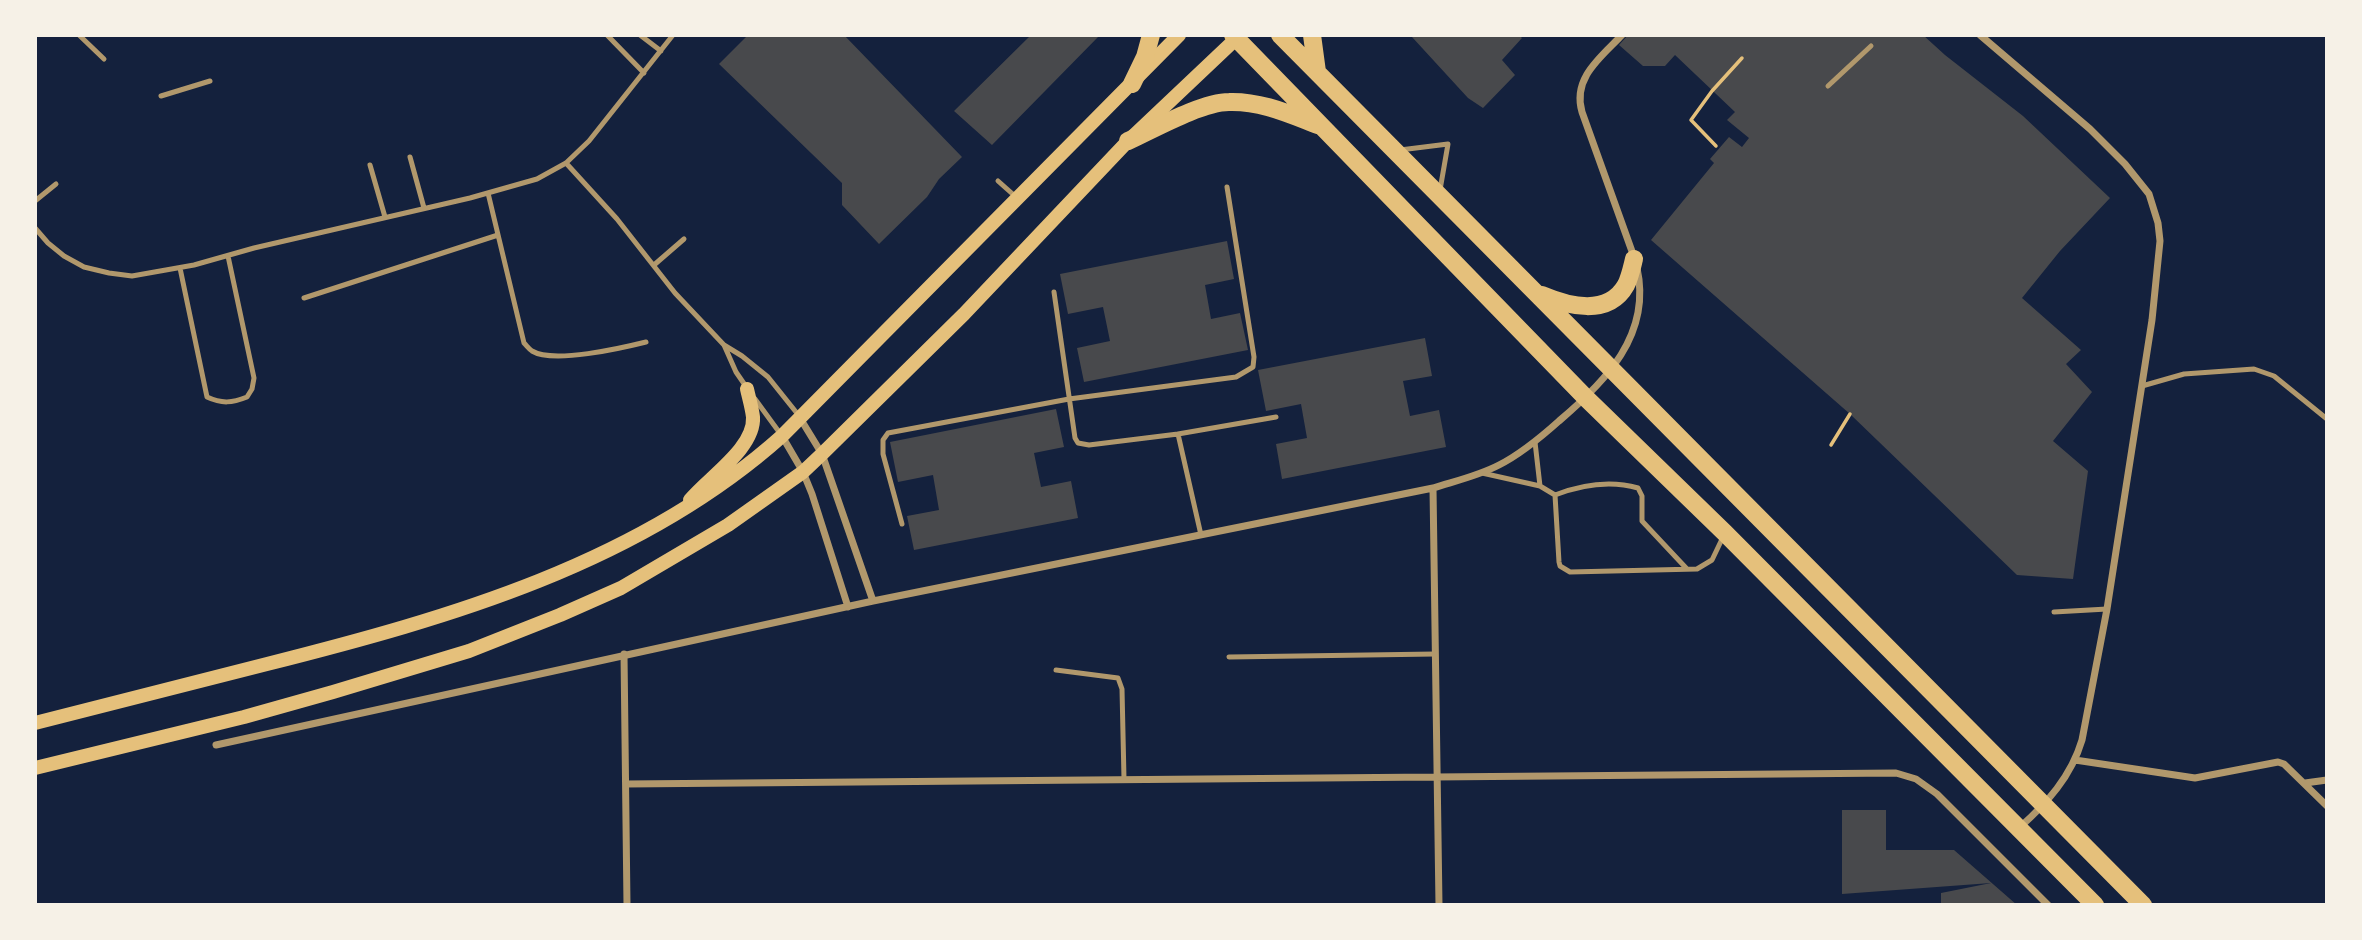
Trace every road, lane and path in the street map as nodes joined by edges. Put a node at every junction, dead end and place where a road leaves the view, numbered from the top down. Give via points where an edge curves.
1 (79, 35) edge
2 (607, 35) edge
3 (640, 35) edge
4 (673, 35) edge
5 (1151, 35) edge
6 (1179, 35) edge
7 (1280, 35) edge
8 (1312, 35) edge
9 (1622, 35) edge
10 (1980, 35) edge
11 (1236, 36) edge
12 (1871, 46) dead end
13 (661, 51) junction
14 (1742, 58) dead end
15 (104, 59) dead end
16 (1317, 72) junction
17 (644, 73) junction
18 (210, 81) dead end
19 (1132, 84) junction
20 (1828, 86) dead end
21 (161, 96) dead end
22 (1325, 128) junction
23 (1128, 141) junction
24 (1716, 146) dead end
25 (1394, 150) junction
26 (410, 157) dead end
27 (566, 163) junction
28 (370, 166) dead end
29 (998, 181) dead end
30 (56, 184) dead end
31 (1227, 187) dead end
32 (488, 193) junction
33 (1439, 195) junction
34 (1018, 199) junction
35 (35, 201) edge
36 (424, 208) junction
37 (385, 217) junction
38 (35, 228) edge
39 (498, 235) junction
40 (684, 239) dead end
41 (228, 256) junction
42 (1634, 258) junction
43 (654, 265) junction
44 (180, 268) junction
45 (1054, 292) dead end
46 (1535, 293) junction
47 (304, 298) dead end
48 (646, 342) dead end
49 (724, 345) junction
50 (1612, 371) junction
51 (2142, 386) junction
52 (747, 389) junction
53 (1586, 398) junction
54 (1069, 399) junction
55 (1850, 414) dead end
56 (1276, 417) dead end
57 (800, 418) junction
58 (2327, 419) edge
59 (1178, 434) junction
60 (782, 436) junction
61 (1535, 442) junction
62 (1831, 445) dead end
63 (822, 454) junction
64 (803, 472) junction
65 (1482, 473) junction
66 (1539, 486) junction
67 (1433, 488) junction
68 (1555, 495) junction
69 (680, 512) junction
70 (901, 524) dead end
71 (1725, 533) junction
72 (1201, 535) junction
73 (1687, 569) junction
74 (873, 601) junction
75 (848, 607) junction
76 (2107, 609) junction
77 (2054, 612) dead end
78 (624, 654) junction
79 (1435, 654) junction
80 (1229, 657) dead end
81 (1056, 670) dead end
82 (35, 723) edge
83 (216, 746) dead end
84 (2075, 760) junction
85 (35, 768) edge
86 (1437, 776) junction
87 (1124, 779) junction
88 (2327, 780) edge
89 (2305, 783) junction
90 (626, 784) junction
91 (2044, 806) junction
92 (2327, 806) edge
93 (2019, 828) junction
94 (627, 905) edge
95 (1440, 905) edge
96 (2049, 905) edge
97 (2095, 905) edge
98 (2143, 905) edge

1 - 15 lane
2 - 17 lane
3 - 13 lane
4 - 13 lane
5 - 19 main road
6 - 19 main road
7 - 16 main road
8 - 16 main road
9 - 42 street via 1585,75 1579,97
10 - 51 street via 2090,129 2149,194 2160,242
11 - 22 main road
11 - 23 main road
12 - 20 lane
13 - 17 lane
14 - 24 path via 1691,120
16 - 25 main road
17 - 27 lane
18 - 21 lane
19 - 34 main road
22 - 23 main road via 1272,108 1230,102 1195,111
22 - 53 main road
23 - 63 main road via 964,314
25 - 33 main road
25 - 33 lane via 1448,144
26 - 36 lane
27 - 32 lane via 537,179
27 - 43 lane
28 - 37 lane
29 - 34 lane
30 - 35 lane
31 - 54 lane via 1253,367 1236,377
32 - 36 lane
32 - 39 lane
33 - 46 main road
34 - 57 main road
36 - 37 lane
37 - 41 lane
38 - 44 lane via 55,249 83,267 132,276
39 - 47 lane
39 - 48 lane via 524,343 533,352 590,355
40 - 43 lane
41 - 44 lane
41 - 44 lane via 254,378 247,397 233,402 207,397
42 - 46 main road via 1625,286 1608,302 1584,308
42 - 50 street via 1640,305 1634,329
43 - 49 lane
45 - 54 lane
46 - 50 main road
49 - 52 lane
49 - 57 lane via 768,377
50 - 53 street
50 - 91 main road
51 - 58 lane via 2184,374 2254,369 2274,376
51 - 76 street
52 - 60 lane
52 - 69 main road via 753,417 750,435
53 - 61 street
53 - 71 main road
54 - 59 lane via 1078,443
54 - 70 lane via 888,433 883,454
55 - 62 path
56 - 59 lane
57 - 60 main road
57 - 63 street
59 - 72 lane
60 - 64 street
60 - 69 main road
61 - 65 street
61 - 66 lane
63 - 64 main road
63 - 74 street
64 - 75 street
64 - 85 main road via 728,525 621,588 469,651 244,717
65 - 66 lane
65 - 67 street
66 - 68 lane
67 - 72 street
67 - 79 street
68 - 73 lane via 1586,485 1640,490 1642,521
68 - 73 lane via 1559,562 1565,570
69 - 82 main road via 567,569 443,616
71 - 73 lane via 1712,560
71 - 93 main road
72 - 74 street
74 - 75 street
75 - 78 street
76 - 77 lane
76 - 84 street
78 - 83 street
78 - 90 street
79 - 80 lane
79 - 86 street
81 - 87 lane via 1118,678
84 - 89 street via 2195,778 2278,762
84 - 91 street
86 - 87 street
86 - 95 street
86 - 96 street via 1896,773 1937,793
87 - 90 street
88 - 89 street
89 - 92 street
90 - 94 street
91 - 93 street
91 - 98 main road
93 - 97 main road

